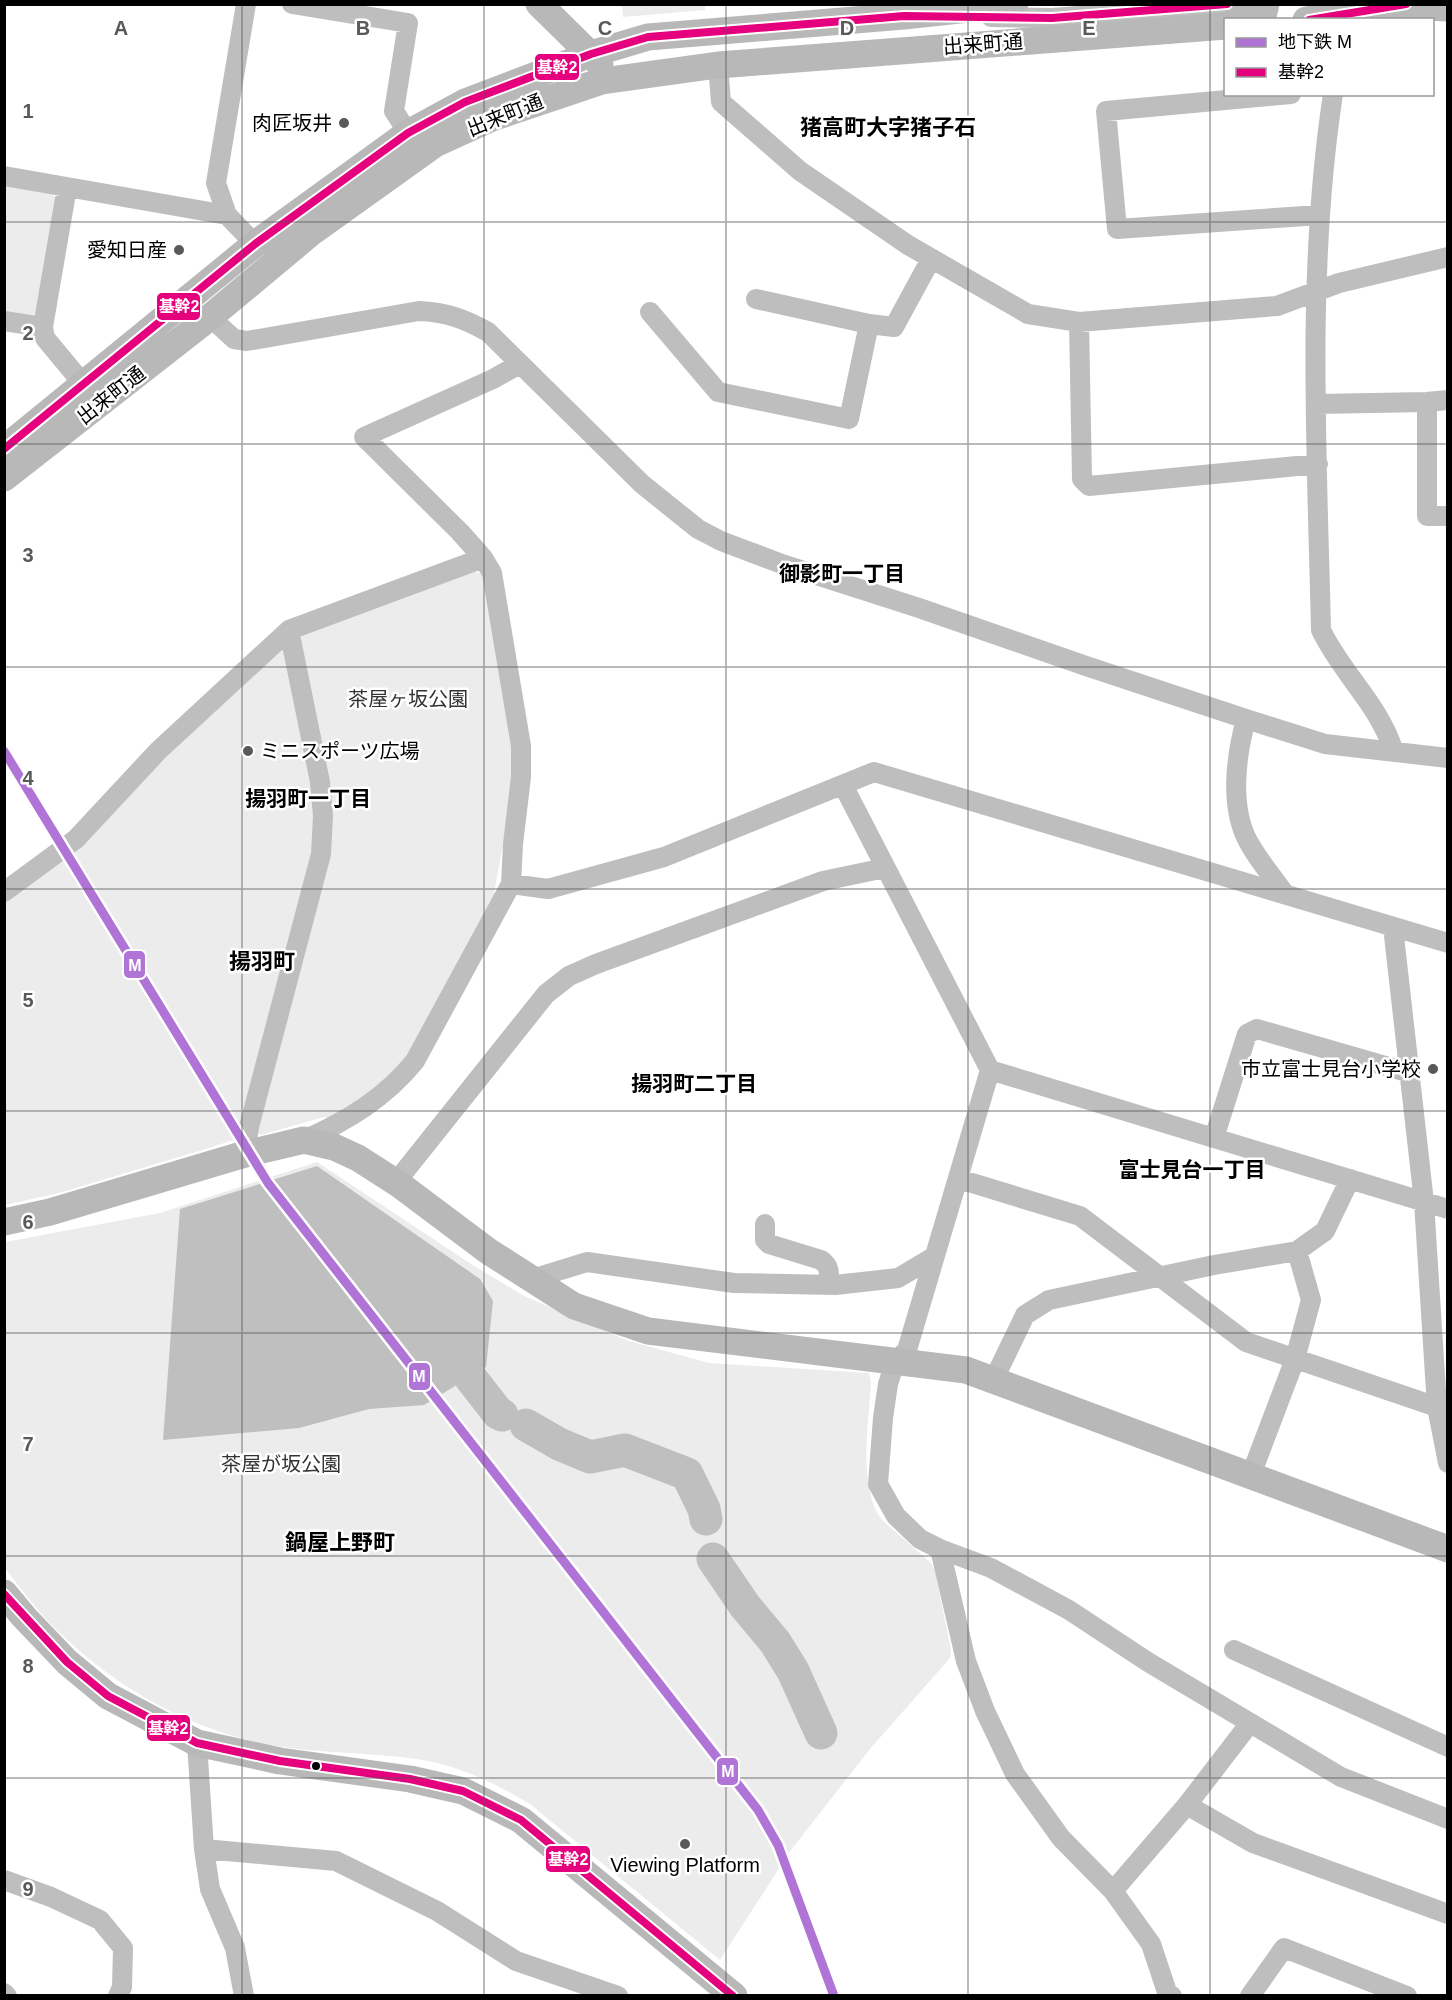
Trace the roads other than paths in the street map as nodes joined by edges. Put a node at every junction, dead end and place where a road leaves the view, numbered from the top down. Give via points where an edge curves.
1 (246, 4) edge
2 (292, 4) edge
3 (538, 4) edge
4 (1015, 4) edge
5 (1233, 4) edge
6 (1404, 5) edge
7 (1448, 8) edge
8 (904, 16) junction
9 (1346, 17) edge
10 (1224, 26) edge
11 (591, 54) junction
12 (718, 64) junction
13 (614, 79) junction
14 (1269, 96) edge
15 (1333, 96) edge
16 (408, 133) junction
17 (4, 176) edge
18 (67, 187) junction
19 (227, 215) junction
20 (1319, 215) junction
21 (255, 244) junction
22 (1448, 256) edge
23 (931, 259) junction
24 (1317, 292) junction
25 (756, 299) dead end
26 (650, 312) dead end
27 (210, 317) junction
28 (4, 321) edge
29 (1079, 322) junction
30 (869, 324) junction
31 (43, 327) junction
32 (520, 364) junction
33 (84, 385) junction
34 (1448, 400) edge
35 (1427, 402) junction
36 (1317, 405) junction
37 (4, 449) edge
38 (1318, 464) junction
39 (4, 478) edge
40 (1448, 516) edge
41 (483, 558) junction
42 (289, 630) junction
43 (1246, 719) junction
44 (1394, 752) junction
45 (1448, 758) edge
46 (843, 785) junction
47 (885, 868) junction
48 (511, 884) junction
49 (4, 892) edge
50 (1284, 893) junction
51 (1393, 927) junction
52 (1448, 943) edge
53 (990, 1070) junction
54 (1410, 1073) junction
55 (1215, 1138) junction
56 (304, 1140) junction
57 (246, 1154) junction
58 (959, 1179) junction
59 (1350, 1179) junction
60 (396, 1182) junction
61 (1424, 1202) junction
62 (1448, 1209) edge
63 (4, 1222) edge
64 (765, 1224) dead end
65 (1297, 1251) junction
66 (935, 1256) junction
67 (1160, 1276) junction
68 (532, 1279) junction
69 (828, 1285) junction
70 (1295, 1359) junction
71 (895, 1362) junction
72 (994, 1379) junction
73 (1437, 1407) junction
74 (1448, 1463) edge
75 (1251, 1475) junction
76 (940, 1549) junction
77 (1448, 1550) edge
78 (4, 1593) edge
79 (1234, 1650) dead end
80 (1250, 1723) junction
81 (197, 1743) junction
82 (1448, 1747) edge
83 (1187, 1804) junction
84 (1448, 1819) edge
85 (204, 1849) junction
86 (4, 1880) edge
87 (1113, 1891) junction
88 (1448, 1914) edge
89 (1169, 1994) edge
90 (118, 1995) edge
91 (244, 1995) edge
92 (618, 1995) edge
93 (734, 1995) edge
94 (1250, 1995) edge
95 (1407, 1995) edge

1 - 19 street via 216,183
2 - 16 street via 408,23 394,111
3 - 11 main road
4 - 8 main road, 出来町通
5 - 8 street via 1052,18
6 - 7 main road
6 - 9 main road
8 - 11 main road, 出来町通 via 648,37
10 - 12 main road, 出来町通
11 - 13 main road
11 - 16 main road, 出来町通 via 465,102
12 - 13 main road, 出来町通
12 - 23 street via 721,102 800,171
13 - 27 main road, 出来町通 via 511,111 435,144 312,232
14 - 20 street via 1106,111 1117,229
15 - 20 street
16 - 21 main road, 出来町通
17 - 18 street
18 - 19 street
18 - 31 street
19 - 21 street
20 - 24 street
21 - 33 main road, 出来町通
22 - 24 street
23 - 29 street via 1028,314
23 - 30 street via 894,327
24 - 29 street via 1277,306
24 - 36 street
25 - 30 street
26 - 30 street via 718,392 849,419
27 - 32 street via 234,339 248,341 394,314 440,311 466,319 488,332
27 - 39 main road, 出来町通
28 - 31 street
29 - 38 street via 1082,479 1089,486
31 - 33 street via 45,338
32 - 41 street via 493,380 364,437
32 - 43 street via 642,484 698,529 721,542
33 - 37 main road, 出来町通
34 - 35 street
35 - 36 street
35 - 40 street via 1427,516
36 - 38 street
38 - 44 street via 1321,630 1375,710
41 - 42 street
41 - 48 street via 492,573 521,746
42 - 49 street via 158,751 76,839
42 - 57 street via 320,782 321,854 249,1127
43 - 44 street via 1325,744
43 - 50 street via 1238,771 1240,817 1248,842
44 - 45 street
46 - 47 street
46 - 48 street via 664,857 548,889
46 - 50 street via 874,772
47 - 53 street
47 - 60 street via 824,880 569,976 546,994
48 - 56 street via 408,1070 386,1093 346,1120
50 - 51 street
51 - 52 street
51 - 54 street
53 - 55 street
53 - 58 street
54 - 55 street via 1257,1029 1247,1034
54 - 61 street
55 - 59 street
56 - 57 main road
56 - 60 main road via 334,1147
57 - 63 main road
58 - 66 street
58 - 67 street via 1080,1216
59 - 61 street
59 - 65 street via 1326,1231
60 - 68 main road
61 - 62 street
61 - 73 street
64 - 69 street via 765,1240 769,1244 827,1265
65 - 67 street
65 - 70 street via 1311,1300
66 - 69 street via 898,1278
66 - 71 street via 908,1350
67 - 70 street via 1246,1342
67 - 72 street via 1049,1300 1025,1315
68 - 69 street via 587,1262 734,1283
68 - 71 main road via 574,1306 648,1331
70 - 73 street
70 - 75 street
71 - 72 main road via 966,1370
71 - 76 street via 882,1418 878,1484 896,1516 920,1539
72 - 75 main road
73 - 74 street
75 - 77 main road
76 - 80 street via 991,1568 1069,1610
76 - 87 street via 966,1661 1015,1774 1061,1838
78 - 81 main road via 68,1662 108,1696
79 - 82 street
80 - 83 street
80 - 84 street via 1341,1777
81 - 85 street
81 - 93 main road via 463,1791 521,1820
83 - 87 street
83 - 88 street via 1253,1843
85 - 91 street via 210,1889 235,1948
85 - 92 street via 336,1862 437,1911 516,1961
86 - 90 street via 100,1920 123,1948 122,1987
87 - 89 street via 1151,1944
94 - 95 street via 1284,1948

